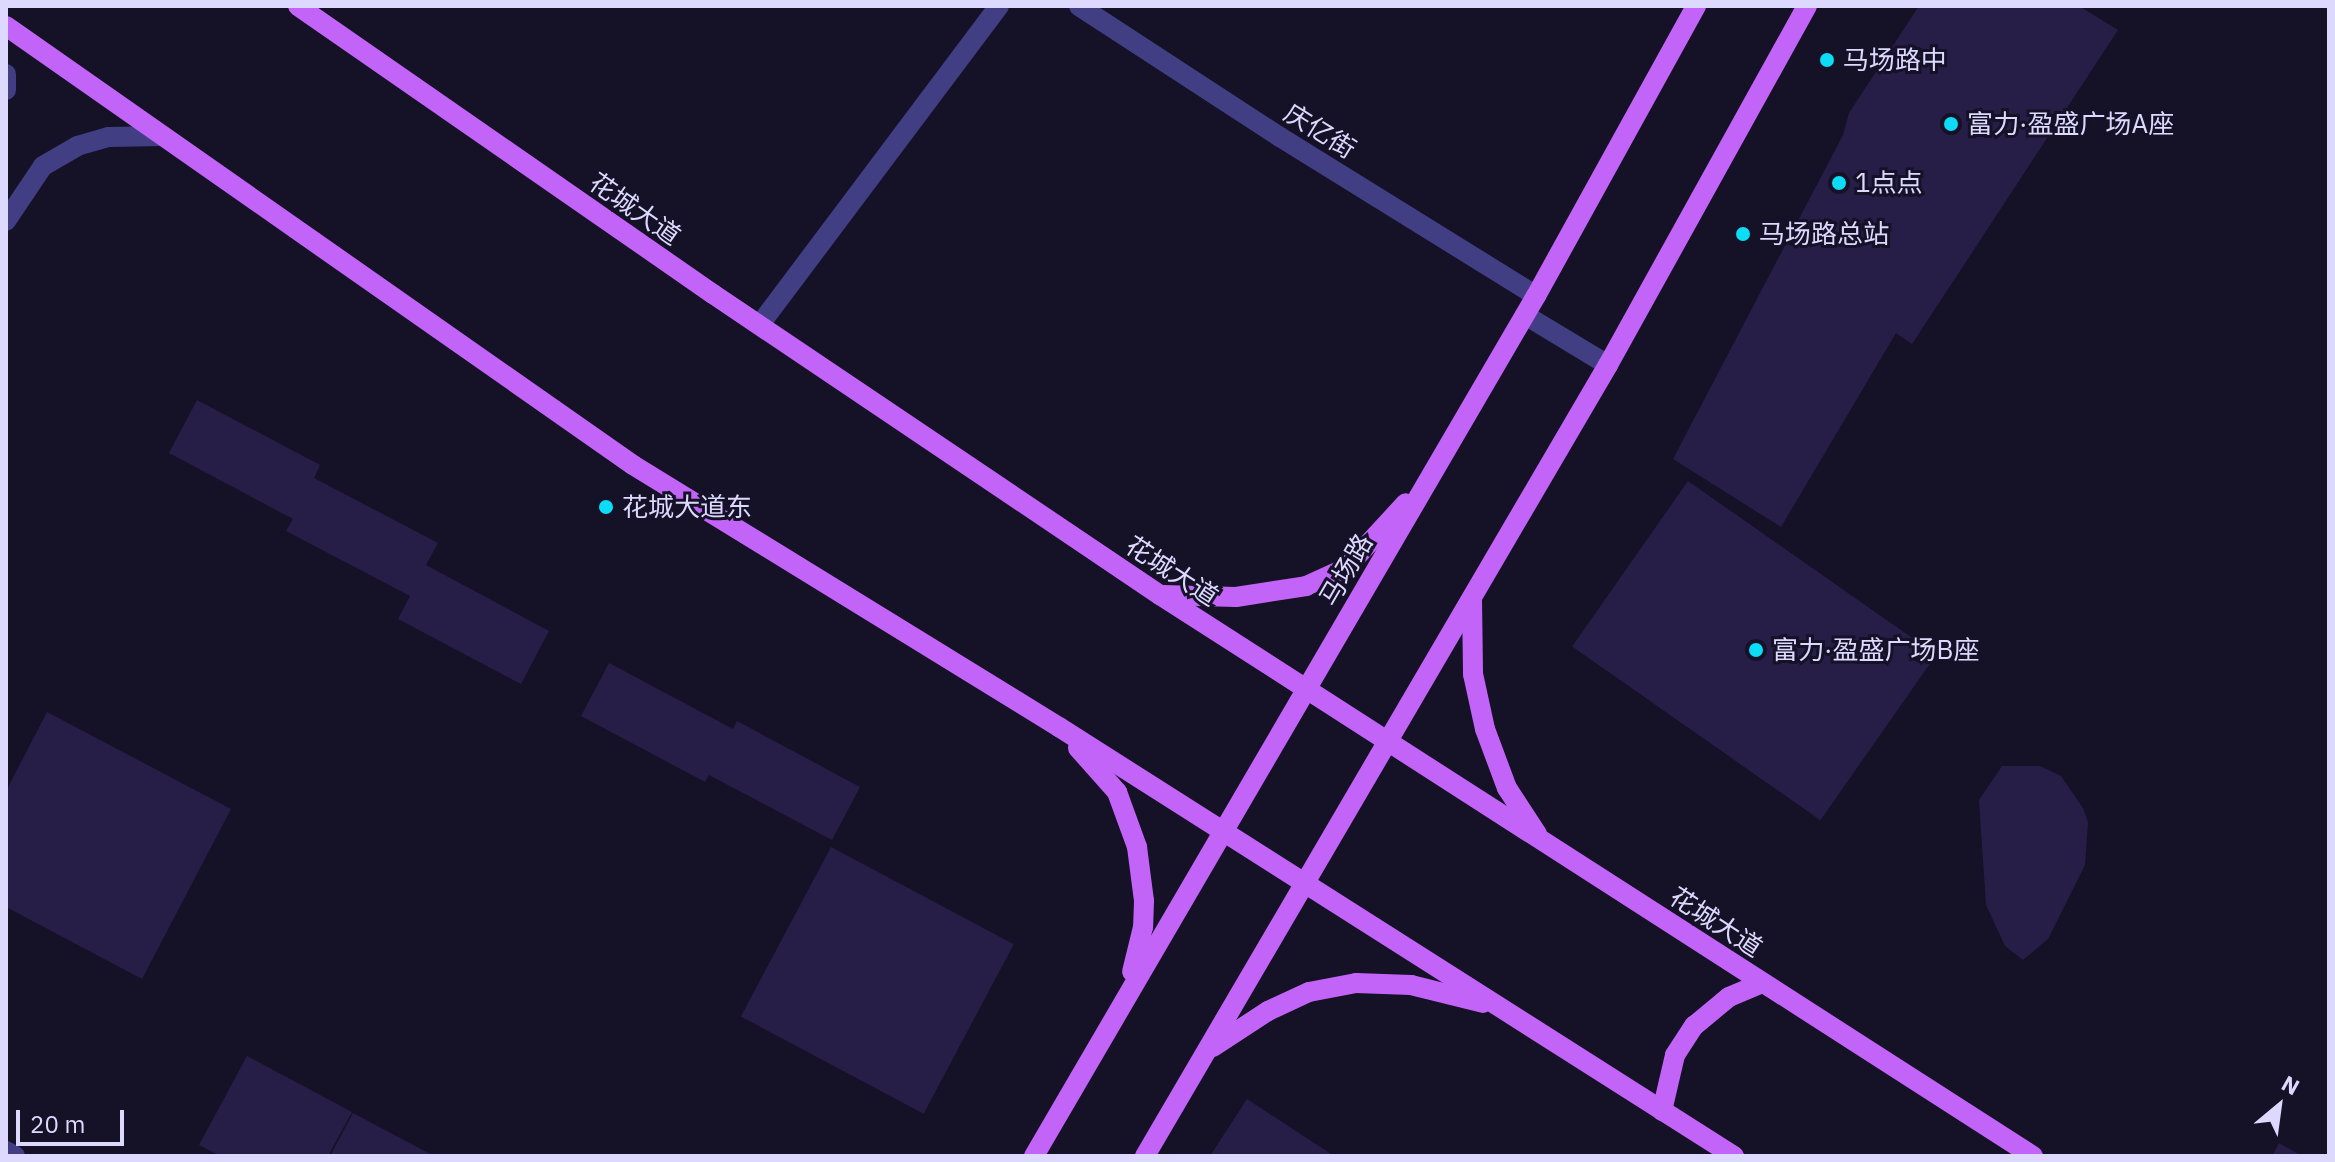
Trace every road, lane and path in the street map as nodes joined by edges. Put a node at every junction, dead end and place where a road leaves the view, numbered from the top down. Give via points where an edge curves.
1 (298, 6) edge
2 (999, 6) edge
3 (1079, 6) edge
4 (1696, 6) edge
5 (1807, 6) edge
6 (6, 26) edge
7 (6, 74) edge
8 (6, 90) edge
9 (163, 136) junction
10 (6, 221) edge
11 (1536, 296) junction
12 (1525, 315) junction
13 (761, 323) dead end
14 (1608, 365) junction
15 (1433, 474) junction
16 (1160, 595) junction
17 (1472, 598) junction
18 (1307, 689) junction
19 (1059, 727) junction
20 (1388, 742) junction
21 (1223, 832) junction
22 (1542, 841) junction
23 (1305, 884) junction
24 (1762, 983) junction
25 (1124, 1001) junction
26 (1500, 1008) junction
27 (1206, 1051) junction
28 (1662, 1111) junction
29 (6, 1151) edge
30 (15, 1156) edge
31 (1034, 1156) edge
32 (1145, 1156) edge
33 (1734, 1156) edge
34 (2033, 1156) edge

1 - 16 main road, 花城大道 via 681,273
2 - 13 street
3 - 11 street, 庆亿街
4 - 11 main road, 马场路
5 - 14 main road
6 - 9 main road
7 - 8 street
9 - 10 street via 109,137 77,146 43,166
9 - 19 main road via 633,465
11 - 12 main road, 马场路
12 - 14 street
12 - 15 main road, 马场路
14 - 17 main road
15 - 16 main road via 1346,568 1306,586 1236,597
15 - 18 main road, 马场路
16 - 18 main road, 花城大道
17 - 20 main road
17 - 22 main road via 1473,674 1485,729 1507,788
18 - 20 main road, 花城大道
18 - 21 main road, 马场路
19 - 21 main road
19 - 25 main road via 1117,792 1137,847 1143,927
20 - 22 main road, 花城大道
20 - 23 main road
21 - 23 main road
21 - 25 main road, 马场路
22 - 24 main road, 花城大道
23 - 26 main road
23 - 27 main road
24 - 28 main road via 1729,997 1694,1026 1675,1055
24 - 34 main road, 花城大道
25 - 31 main road, 马场路
26 - 27 main road via 1411,985 1356,983 1309,992
26 - 28 main road
27 - 32 main road
28 - 33 main road
29 - 30 street

